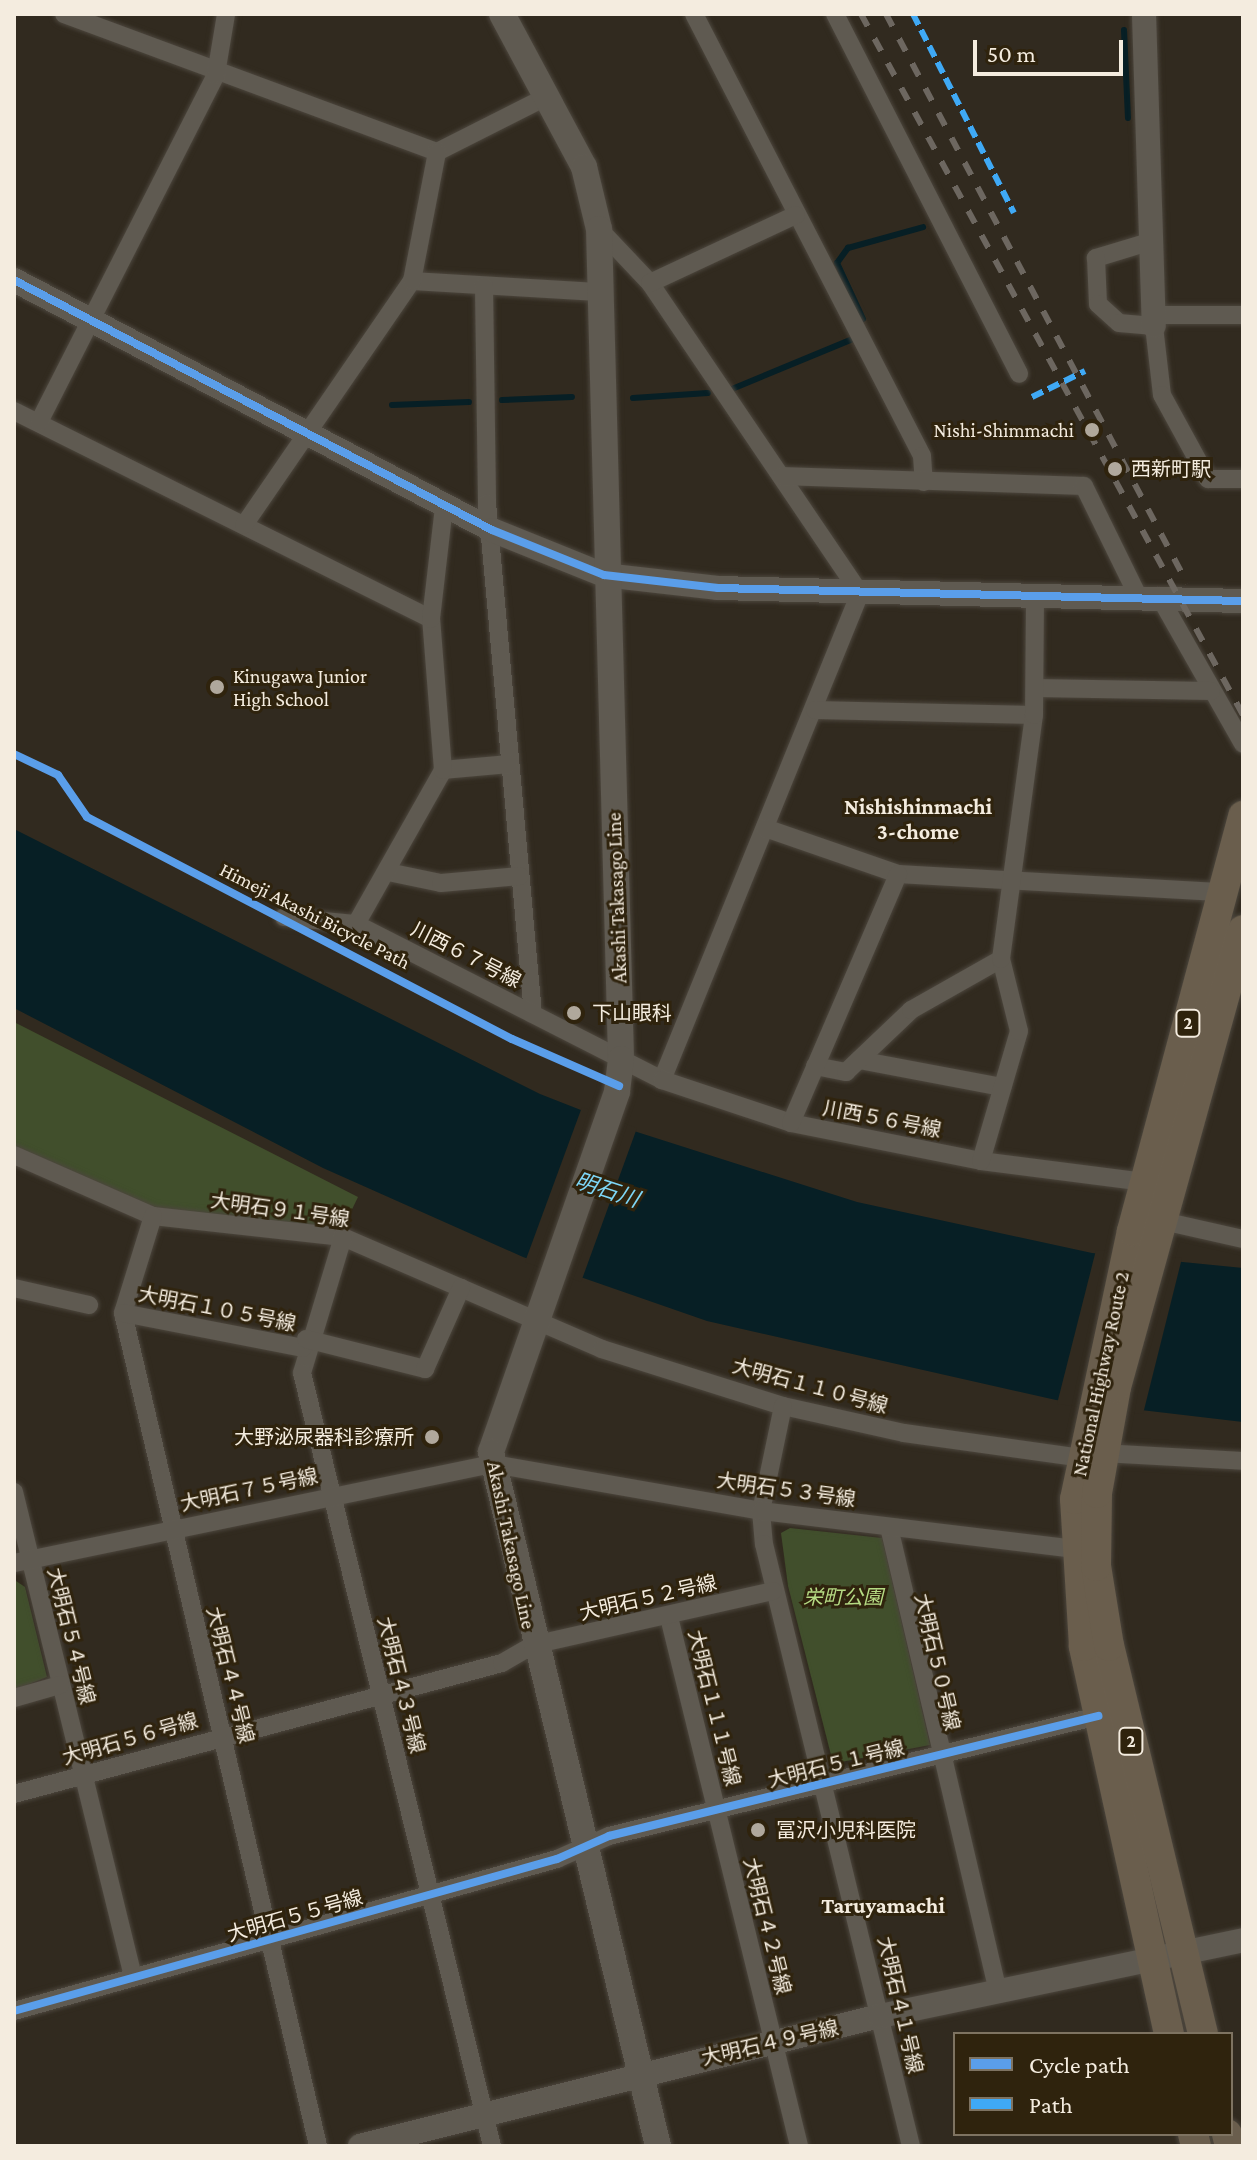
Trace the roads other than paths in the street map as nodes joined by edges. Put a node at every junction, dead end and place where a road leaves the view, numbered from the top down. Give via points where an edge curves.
1 (64, 14) edge
2 (226, 14) edge
3 (502, 14) edge
4 (835, 14) edge
5 (1144, 14) edge
6 (699, 15) edge
7 (216, 74) junction
8 (546, 97) junction
9 (437, 152) junction
10 (796, 215) junction
11 (599, 229) junction
12 (1152, 241) junction
13 (14, 280) edge
14 (412, 281) junction
15 (650, 283) junction
16 (484, 286) junction
17 (598, 292) junction
18 (1243, 315) edge
19 (93, 318) junction
20 (1154, 321) junction
21 (1019, 374) dead end
22 (14, 411) edge
23 (39, 422) junction
24 (308, 433) junction
25 (782, 476) junction
26 (1243, 479) edge
27 (924, 482) junction
28 (444, 506) junction
29 (244, 525) junction
30 (492, 530) junction
31 (604, 575) junction
32 (860, 593) junction
33 (1035, 596) junction
34 (1148, 596) junction
35 (1243, 601) edge
36 (431, 619) junction
37 (1035, 688) junction
38 (1211, 691) junction
39 (815, 710) junction
40 (1034, 715) junction
41 (1243, 744) edge
42 (509, 764) junction
43 (443, 770) junction
44 (1243, 816) edge
45 (765, 828) junction
46 (388, 872) junction
47 (898, 874) junction
48 (520, 876) junction
49 (1014, 882) junction
50 (1223, 892) junction
51 (284, 917) dead end
52 (356, 924) junction
53 (1243, 930) edge
54 (1001, 959) junction
55 (533, 1014) junction
56 (621, 1059) junction
57 (859, 1060) junction
58 (815, 1066) junction
59 (662, 1080) junction
60 (1002, 1087) junction
61 (791, 1123) junction
62 (15, 1157) edge
63 (981, 1161) junction
64 (1145, 1182) junction
65 (153, 1216) junction
66 (1151, 1229) junction
67 (343, 1237) junction
68 (1243, 1239) edge
69 (14, 1288) edge
70 (461, 1288) junction
71 (89, 1305) dead end
72 (123, 1313) junction
73 (540, 1313) junction
74 (305, 1344) junction
75 (783, 1406) junction
76 (1092, 1449) junction
77 (1243, 1461) edge
78 (493, 1464) junction
79 (14, 1492) edge
80 (331, 1494) junction
81 (761, 1511) junction
82 (889, 1527) junction
83 (173, 1529) junction
84 (1075, 1549) junction
85 (22, 1561) edge
86 (773, 1591) junction
87 (669, 1617) junction
88 (533, 1645) junction
89 (60, 1685) junction
90 (381, 1695) junction
91 (14, 1698) edge
92 (1098, 1716) junction
93 (223, 1736) junction
94 (942, 1755) junction
95 (83, 1776) junction
96 (824, 1783) junction
97 (14, 1794) edge
98 (716, 1809) junction
99 (583, 1848) junction
100 (430, 1895) junction
101 (269, 1939) junction
102 (1243, 1940) edge
103 (1183, 1953) junction
104 (1151, 1959) junction
105 (133, 1977) junction
106 (998, 1991) junction
107 (14, 2011) edge
108 (880, 2016) junction
109 (1169, 2032) edge
110 (1203, 2032) edge
111 (773, 2043) junction
112 (640, 2073) junction
113 (484, 2113) junction
114 (318, 2146) edge
115 (360, 2146) edge
116 (492, 2146) edge
117 (658, 2146) edge
118 (799, 2146) edge
119 (911, 2146) edge

1 - 7 street
2 - 7 street
3 - 8 main road, Akashi Takasago Line
4 - 21 street
5 - 12 street
6 - 10 street
7 - 9 street
7 - 19 street
8 - 9 street
8 - 11 main road, Akashi Takasago Line via 584,167
9 - 14 street
10 - 15 street
10 - 27 street via 922,456
11 - 15 street
11 - 17 main road, Akashi Takasago Line
12 - 20 street
12 - 20 street via 1096,258 1092,280 1098,304 1119,323
13 - 19 street
14 - 16 street
14 - 24 street
15 - 25 street
16 - 17 street
16 - 30 street
17 - 31 main road, Akashi Takasago Line
18 - 20 street
19 - 23 street
19 - 24 street
20 - 26 street via 1162,395 1208,479
22 - 23 street
23 - 29 street
24 - 28 street
24 - 29 street
25 - 27 street
25 - 32 street
27 - 34 street via 1084,486
28 - 30 street
28 - 36 street
29 - 36 street
30 - 31 street
30 - 42 street
31 - 32 street
31 - 56 main road, Akashi Takasago Line
32 - 33 street
32 - 39 street
33 - 34 street
33 - 37 street
34 - 35 street
34 - 38 street
36 - 43 street
37 - 38 street
37 - 40 street
38 - 41 street
39 - 40 street
39 - 45 street
40 - 49 street
42 - 43 street
42 - 48 street
43 - 46 street
44 - 50 highway, National Highway Route 2 / 2
45 - 47 street
45 - 59 street
46 - 48 street via 441,883
46 - 52 street
47 - 49 street
47 - 58 street
48 - 55 street
49 - 50 street
49 - 54 street
50 - 64 highway, National Highway Route 2 / 2
51 - 52 street, 川西６７号線
52 - 55 street, 川西６７号線
53 - 66 highway, National Highway Route 2 / 2
54 - 57 street via 911,1010
54 - 60 street via 1019,1031
55 - 56 street, 川西６７号線
56 - 59 street, 川西５６号線
56 - 73 main road, Akashi Takasago Line via 617,1092
57 - 58 street via 846,1072
57 - 60 street
58 - 61 street
59 - 61 street, 川西５６号線
60 - 63 street
61 - 63 street, 川西５６号線
62 - 65 street, 大明石９１号線
63 - 64 street, 川西５６号線
64 - 66 highway, National Highway Route 2 / 2
65 - 67 street, 大明石９１号線
65 - 72 street
66 - 68 street
66 - 76 highway, National Highway Route 2 / 2
67 - 70 street, 大明石９１号線
67 - 74 street, 大明石４３号線
69 - 71 street
70 - 73 street, 大明石９１号線
70 - 74 street, 大明石１０５号線 via 425,1369
72 - 74 street, 大明石１０５号線
72 - 83 street, 大明石４４号線
73 - 75 street, 大明石１１０号線
73 - 78 main road, Akashi Takasago Line via 498,1423
74 - 80 street, 大明石４３号線 via 302,1373
75 - 76 street, 大明石１１０号線 via 904,1433
75 - 81 street, 大明石４１号線
76 - 77 street, 大明石１１０号線
76 - 84 highway, National Highway Route 2 / 2
76 - 103 highway, National Highway Route 2 / 2 via 1098,1579
78 - 80 street, 大明石７５号線
78 - 81 street, 大明石５３号線
78 - 88 main road, Akashi Takasago Line
79 - 85 street, 大明石５４号線
80 - 83 street, 大明石７５号線
80 - 90 street, 大明石４３号線
81 - 82 street, 大明石５３号線
81 - 86 street, 大明石４１号線
82 - 84 street, 大明石５３号線
82 - 94 street, 大明石５０号線
83 - 85 street, 大明石７５号線
83 - 93 street, 大明石４４号線
84 - 92 highway, National Highway Route 2 / 2
85 - 89 street, 大明石５４号線
86 - 87 street, 大明石５２号線
86 - 96 street, 大明石４１号線
87 - 88 street, 大明石５２号線
87 - 98 street, 大明石１１１号線
88 - 90 street, 大明石５６号線 via 502,1663
88 - 99 main road, Akashi Takasago Line
89 - 91 street
89 - 95 street, 大明石５４号線
90 - 93 street, 大明石５６号線
90 - 100 street, 大明石４３号線
92 - 94 street, 大明石５１号線
92 - 104 highway, National Highway Route 2 / 2
93 - 95 street, 大明石５６号線
93 - 101 street, 大明石４４号線
94 - 96 street, 大明石５１号線
94 - 106 street, 大明石５０号線
95 - 97 street, 大明石５６号線
95 - 105 street, 大明石５４号線
96 - 98 street, 大明石５１号線
96 - 108 street, 大明石４１号線
98 - 99 street, 大明石５１号線
98 - 111 street, 大明石４２号線
99 - 100 street, 大明石５５号線
99 - 112 main road, Akashi Takasago Line
100 - 101 street, 大明石５５号線
100 - 113 street, 大明石４３号線
101 - 105 street, 大明石５５号線
101 - 114 street, 大明石４４号線
102 - 103 street, 大明石４９号線
103 - 104 street, 大明石４９号線
103 - 110 highway, National Highway Route 2 / 2
104 - 106 street, 大明石４９号線
104 - 109 highway, National Highway Route 2 / 2
105 - 107 street, 大明石５５号線
106 - 108 street, 大明石４９号線
108 - 111 street, 大明石４９号線
108 - 119 street, 大明石４１号線
111 - 112 street, 大明石４９号線
111 - 118 street, 大明石４２号線
112 - 113 street, 大明石４９号線
112 - 117 main road, Akashi Takasago Line
113 - 115 street, 大明石４９号線
113 - 116 street, 大明石４３号線

